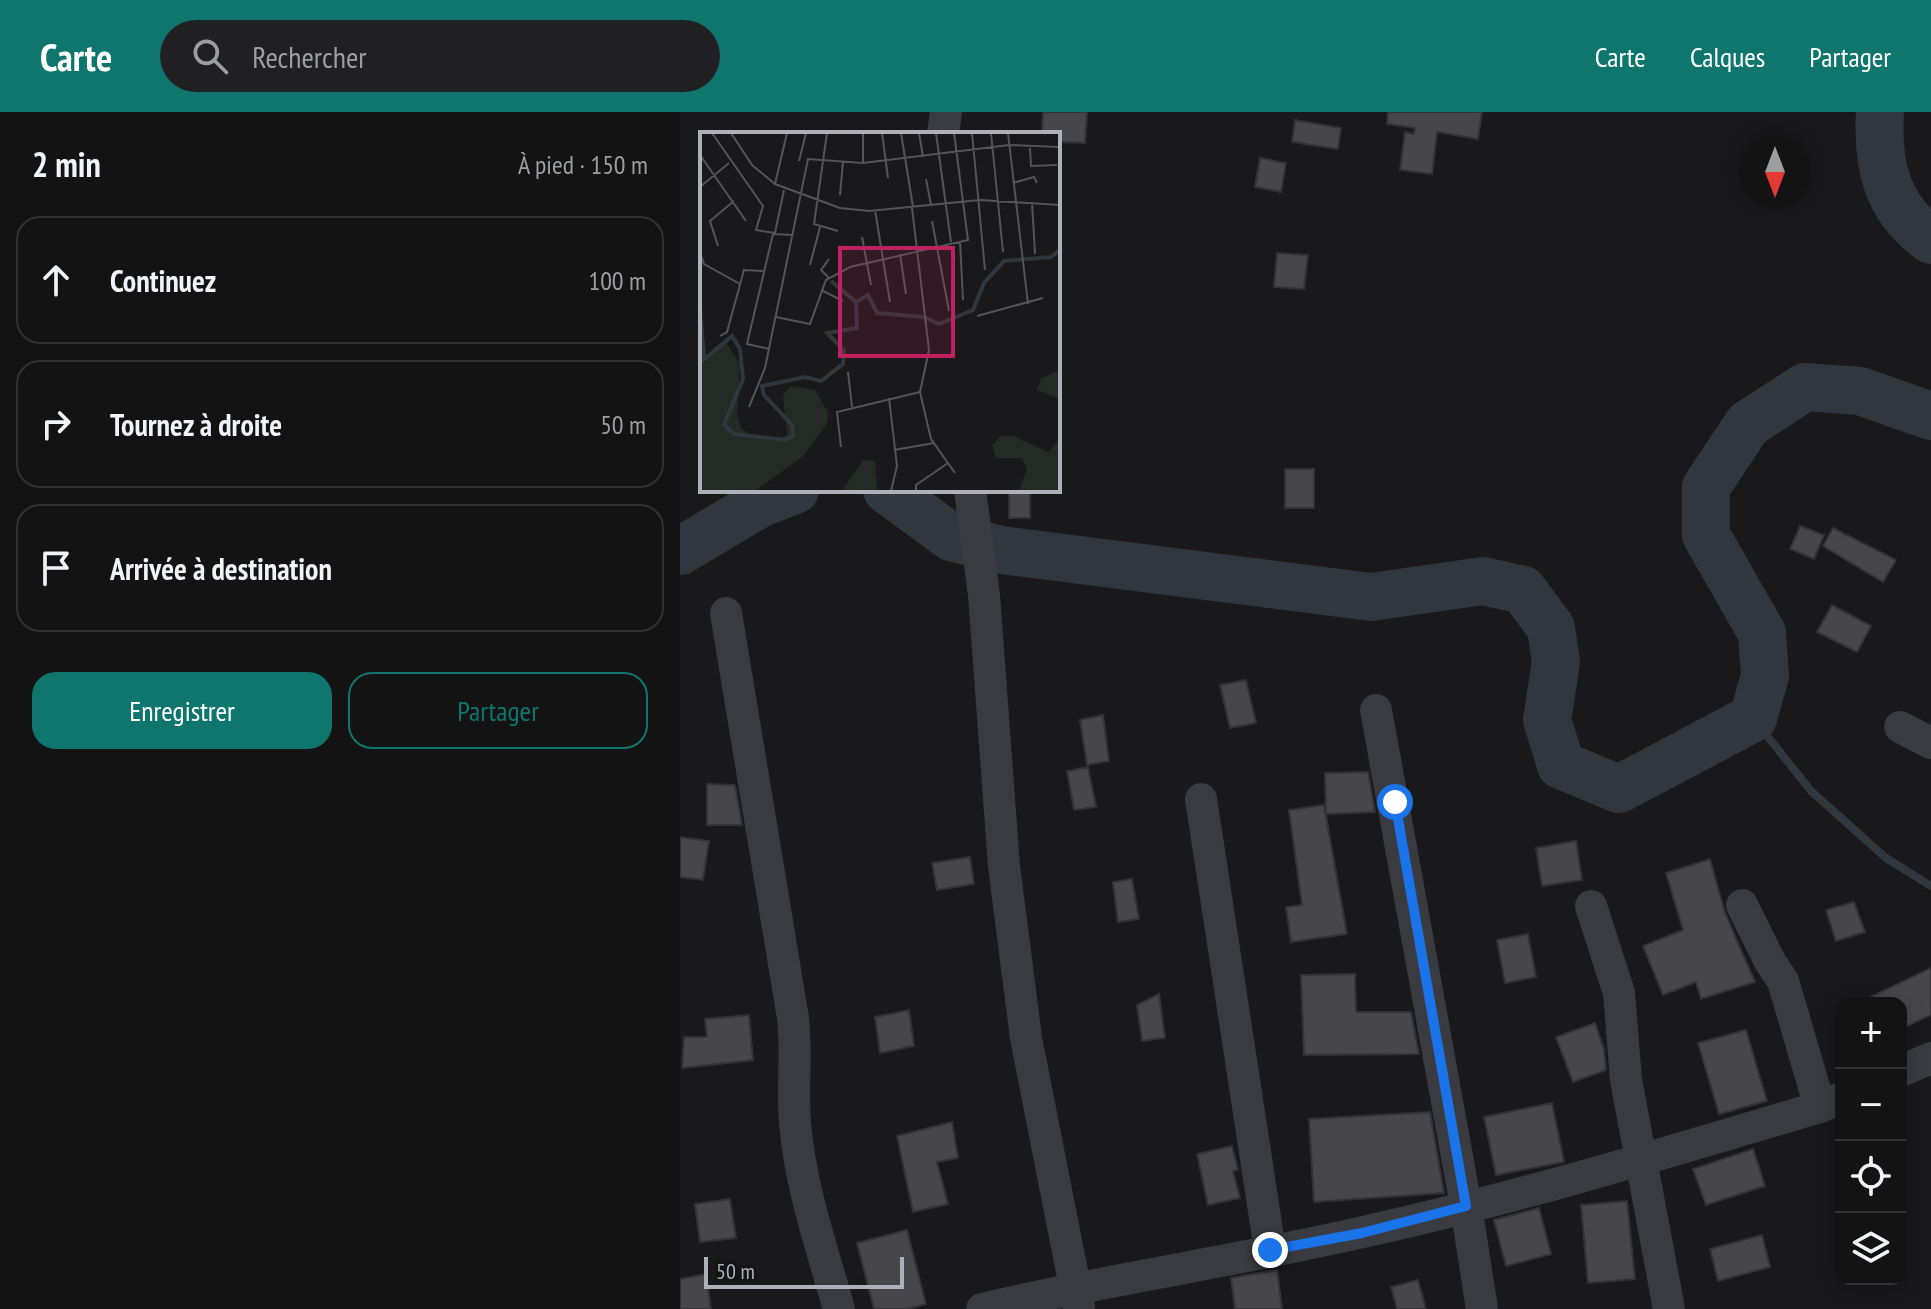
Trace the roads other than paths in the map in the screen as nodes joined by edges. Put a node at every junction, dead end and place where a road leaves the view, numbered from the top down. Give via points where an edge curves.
1 (946, 112) edge
2 (943, 132) edge
3 (970, 492) edge
4 (726, 613) dead end
5 (1376, 710) dead end
6 (1900, 727) dead end
7 (1931, 743) edge
8 (1201, 799) dead end
9 (1742, 905) dead end
10 (1591, 906) dead end
11 (1931, 1058) edge
12 (1906, 1069) edge
13 (1830, 1103) edge
14 (1643, 1159) junction
15 (1466, 1206) junction
16 (1270, 1250) junction
17 (1078, 1298) edge
18 (839, 1309) edge
19 (982, 1309) edge
20 (1482, 1309) edge
21 (1669, 1309) edge

1 - 2 street
3 - 17 street via 984,595 1004,866 1024,1022
4 - 18 street via 793,1018 795,1122
5 - 15 street
6 - 7 street
8 - 16 street
9 - 13 street via 1783,981
10 - 14 street via 1619,993 1626,1080
11 - 12 street
13 - 14 street
14 - 15 street
14 - 21 street
15 - 16 street
15 - 20 street
16 - 17 street
17 - 19 street

